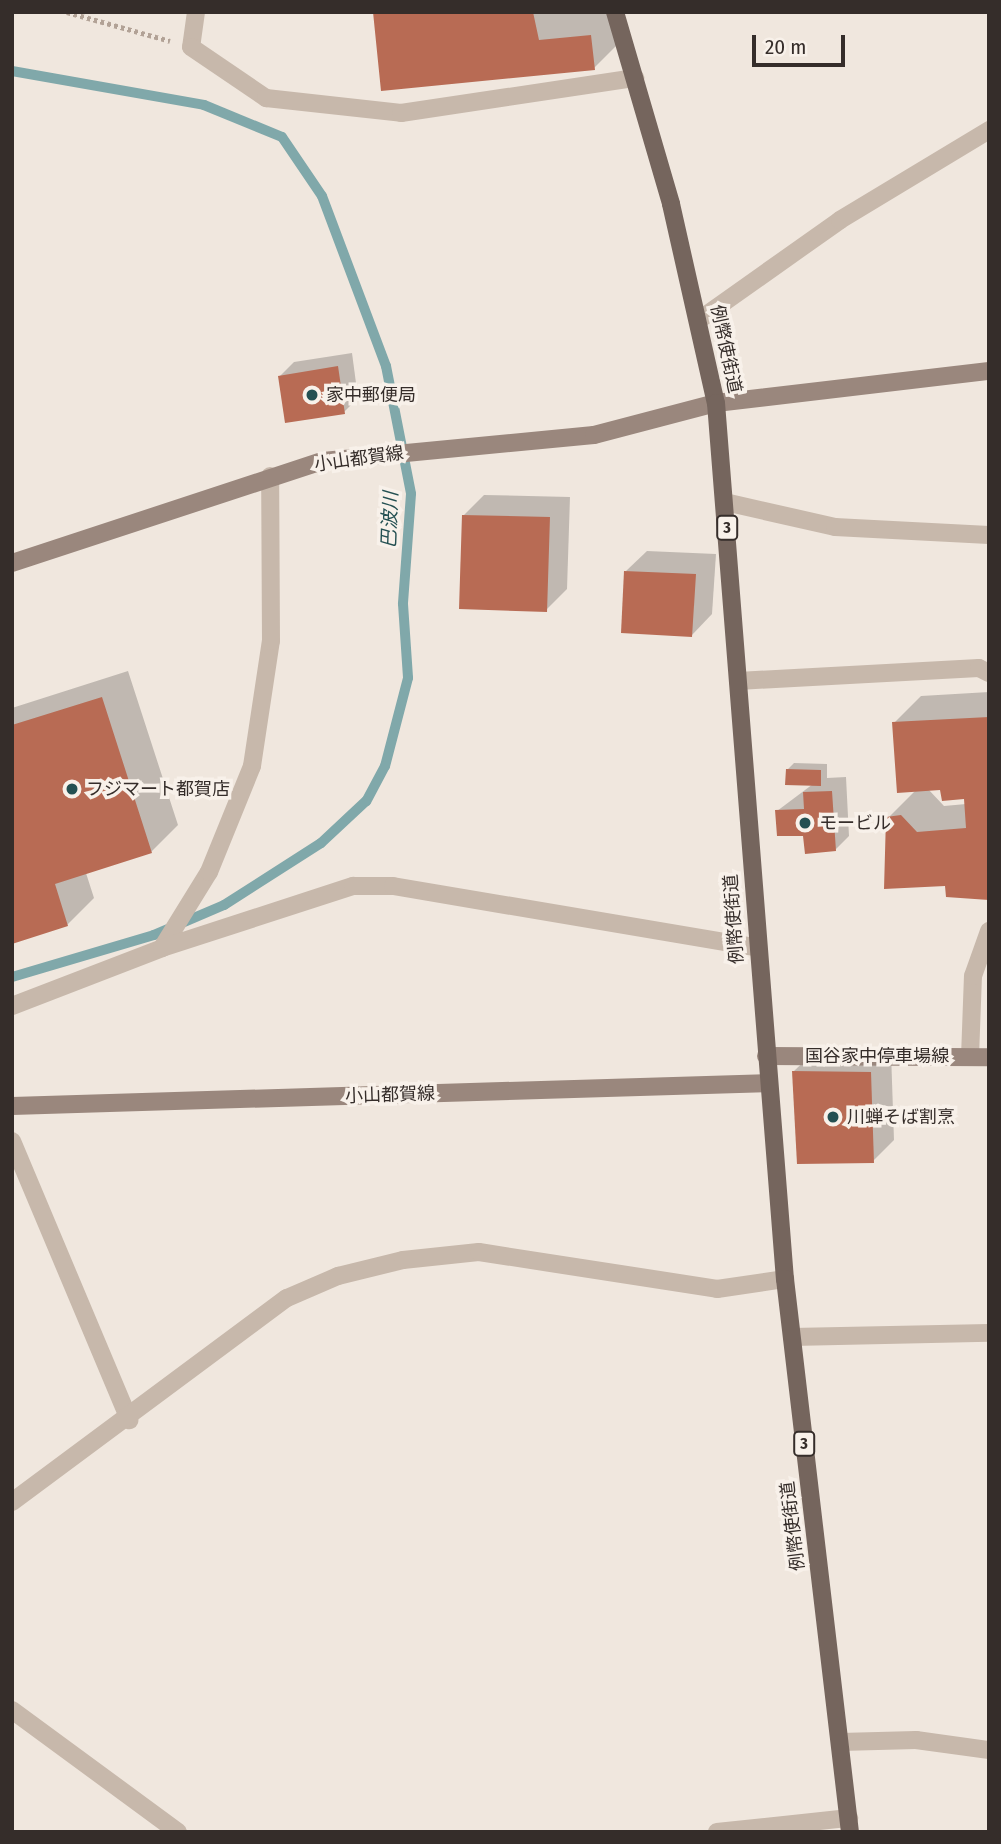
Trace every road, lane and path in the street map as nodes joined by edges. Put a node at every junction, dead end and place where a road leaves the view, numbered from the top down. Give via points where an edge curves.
1 (67, 12) edge
2 (196, 12) edge
3 (615, 12) edge
4 (191, 47) junction
5 (635, 78) junction
6 (989, 130) edge
7 (699, 320) junction
8 (989, 371) edge
9 (716, 402) junction
10 (270, 475) junction
11 (725, 502) junction
12 (989, 535) edge
13 (12, 563) edge
14 (989, 673) edge
15 (737, 681) junction
16 (989, 931) edge
17 (162, 948) junction
18 (758, 948) junction
19 (12, 1006) edge
20 (766, 1056) junction
21 (980, 1057) edge
22 (767, 1083) junction
23 (12, 1106) edge
24 (12, 1141) edge
25 (785, 1279) junction
26 (989, 1333) edge
27 (792, 1337) junction
28 (129, 1420) junction
29 (12, 1502) edge
30 (12, 1710) edge
31 (840, 1742) junction
32 (989, 1750) edge
33 (850, 1825) edge
34 (178, 1832) edge
35 (717, 1832) edge

1 - 4 path
2 - 4 street
3 - 5 main road, 例幣使街道 / 3
4 - 5 street via 266,98 401,113
5 - 7 main road, 例幣使街道 / 3
6 - 7 street via 840,220
7 - 9 main road, 例幣使街道 / 3
8 - 9 main road, 小山都賀線
9 - 10 main road, 小山都賀線 via 594,435 384,452
9 - 11 main road, 例幣使街道 / 3
10 - 13 main road, 小山都賀線
10 - 17 street via 271,642 252,766 209,872
11 - 12 street via 835,527
11 - 15 main road, 例幣使街道 / 3
14 - 15 street via 978,668
15 - 18 main road, 例幣使街道 / 3
16 - 21 street via 973,976
17 - 18 street via 303,900 380,886
17 - 19 street
18 - 20 main road, 例幣使街道 / 3
20 - 21 main road, 国谷家中停車場線
20 - 22 main road, 例幣使街道 / 3
22 - 23 main road, 小山都賀線
22 - 25 main road, 例幣使街道 / 3
24 - 28 street
25 - 27 main road, 例幣使街道 / 3
25 - 28 street via 717,1289 534,1256 478,1252 403,1260 287,1298
26 - 27 street
27 - 31 main road, 例幣使街道 / 3
28 - 29 street
30 - 34 street
31 - 32 street via 916,1740
31 - 33 main road, 例幣使街道 / 3
33 - 35 street

